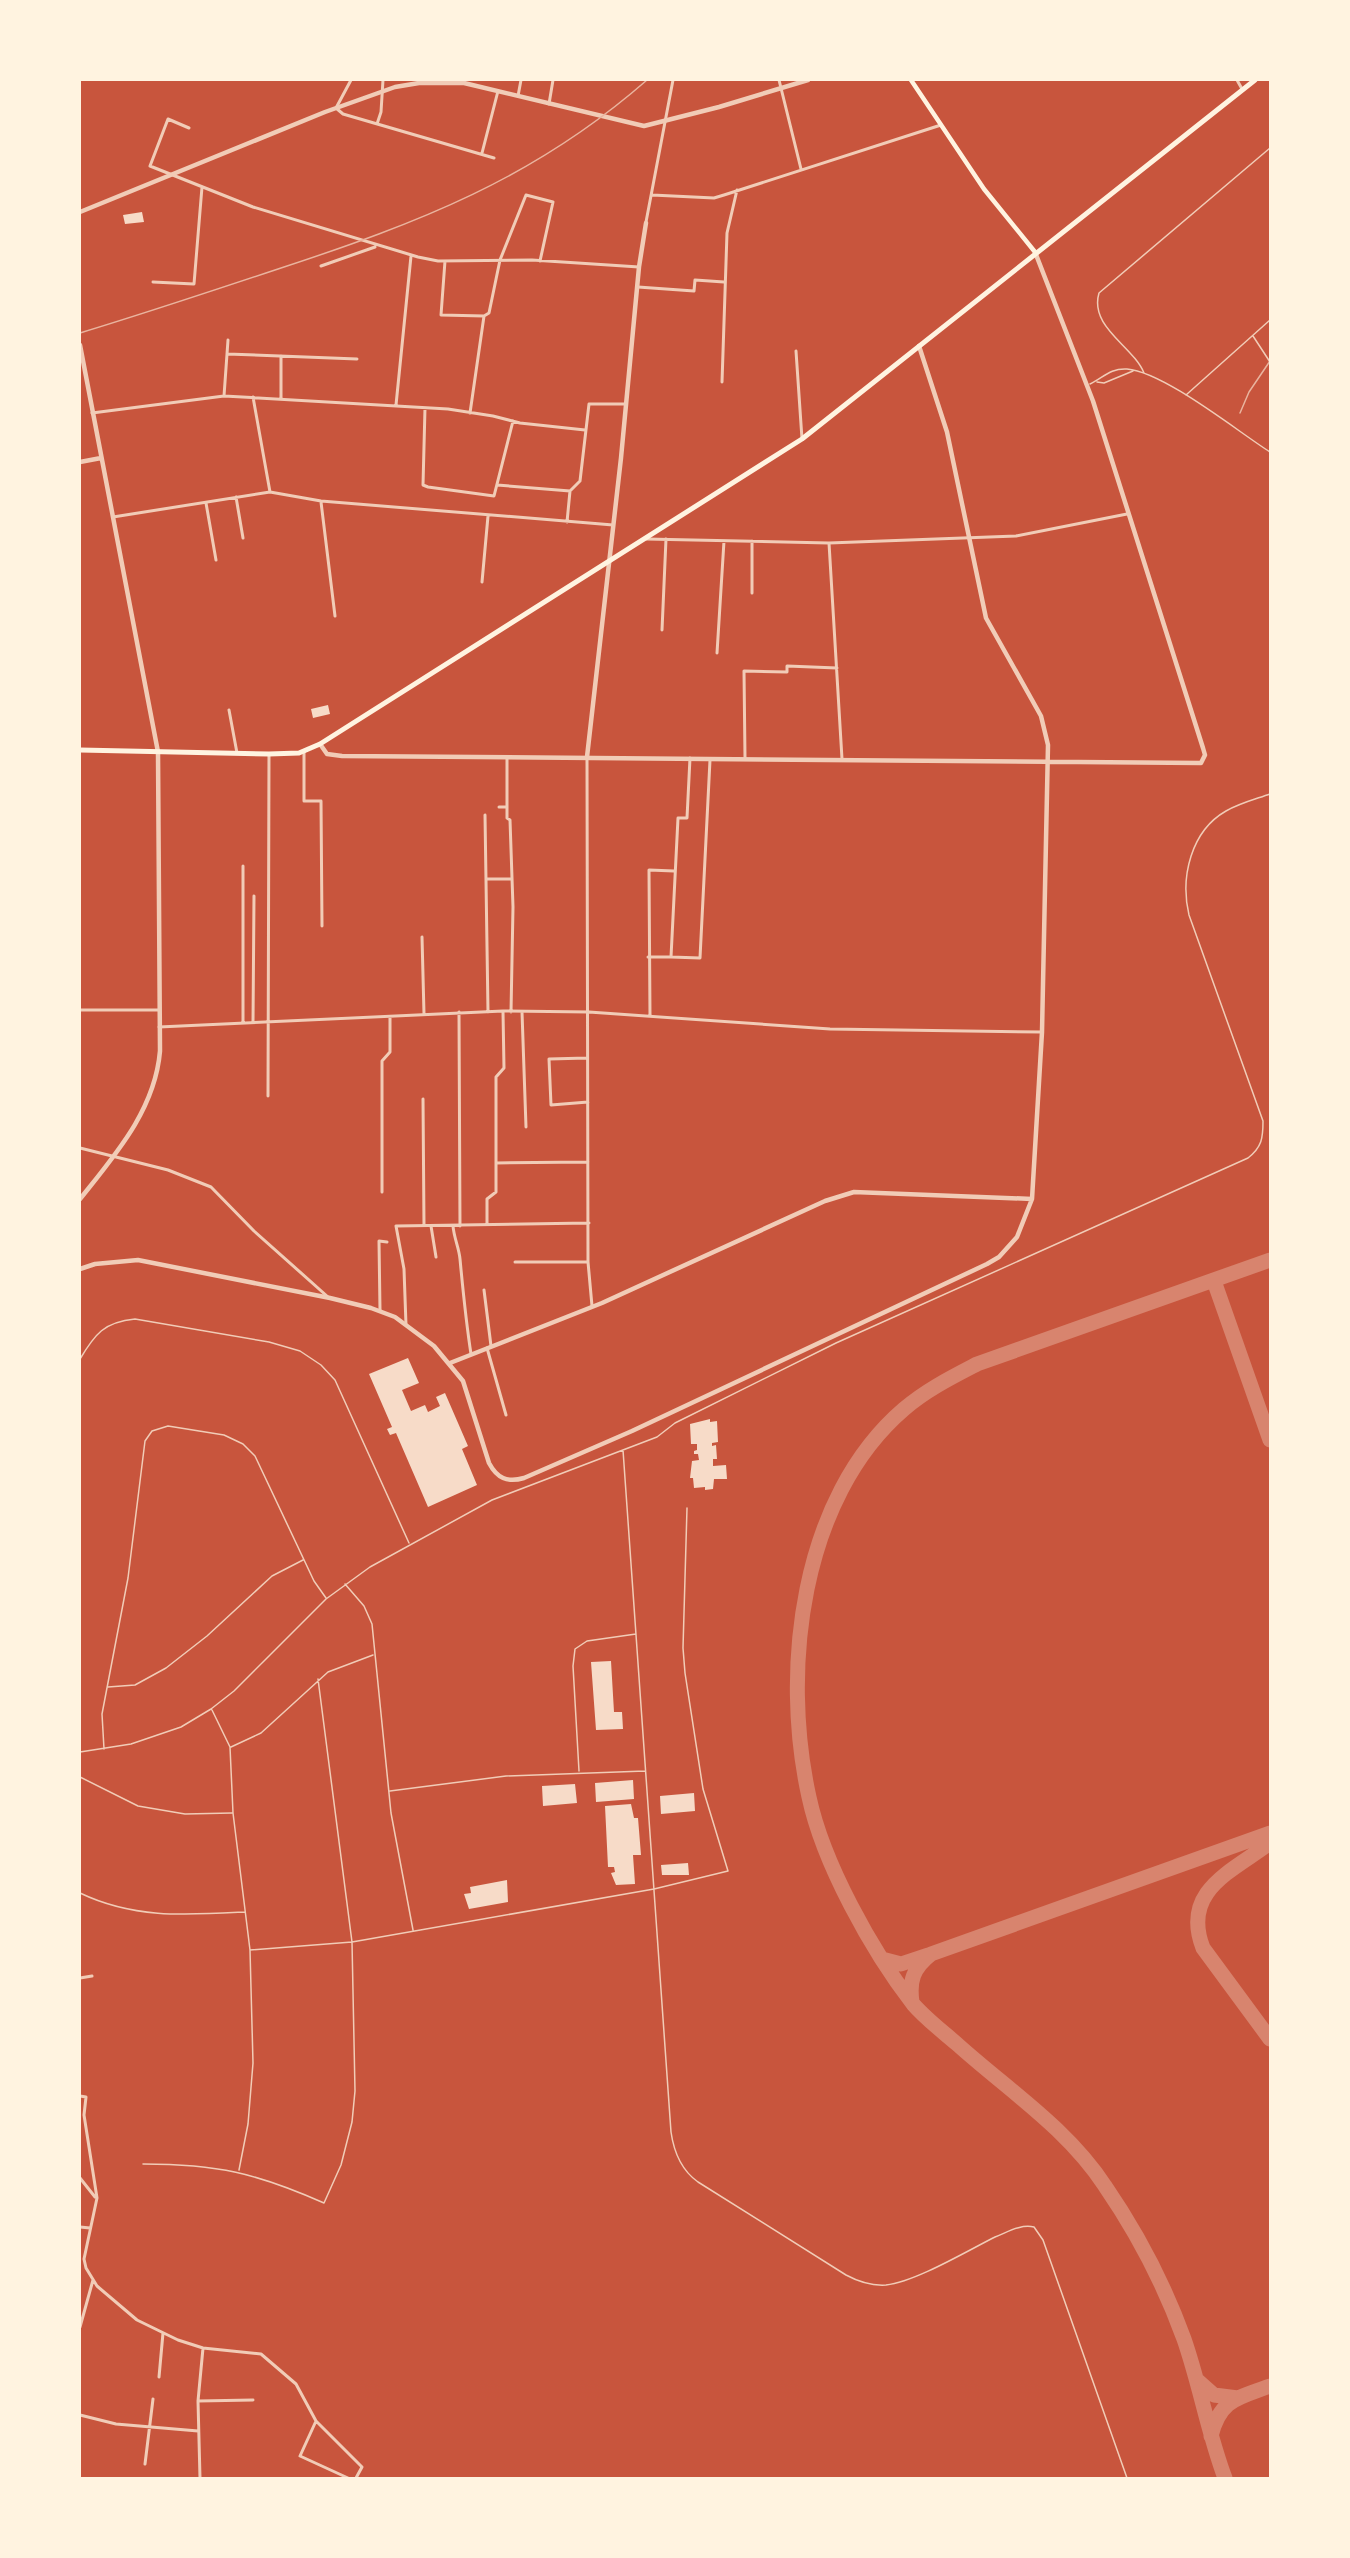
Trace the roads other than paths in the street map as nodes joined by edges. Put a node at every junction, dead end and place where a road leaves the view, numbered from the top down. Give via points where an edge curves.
1 (351, 80) edge
2 (383, 80) edge
3 (521, 80) edge
4 (553, 80) edge
5 (673, 80) edge
6 (779, 80) edge
7 (808, 80) edge
8 (911, 80) edge
9 (1237, 80) edge
10 (1255, 80) edge
11 (781, 88) junction
12 (1242, 89) junction
13 (381, 91) junction
14 (498, 91) junction
15 (518, 96) junction
16 (549, 104) junction
17 (336, 108) junction
18 (665, 122) junction
19 (377, 124) junction
20 (943, 124) junction
21 (189, 128) dead end
22 (1270, 148) edge
23 (482, 153) junction
24 (495, 158) dead end
25 (801, 170) junction
26 (171, 174) junction
27 (202, 187) junction
28 (737, 190) junction
29 (652, 195) junction
30 (80, 212) edge
31 (646, 223) joint
32 (377, 247) junction
33 (1035, 252) junction
34 (411, 256) junction
35 (500, 260) junction
36 (445, 261) junction
37 (540, 261) junction
38 (321, 266) dead end
39 (639, 267) junction
40 (153, 282) dead end
41 (724, 282) junction
42 (638, 287) junction
43 (484, 316) junction
44 (1270, 320) edge
45 (1252, 335) junction
46 (228, 340) dead end
47 (80, 345) edge
48 (919, 346) junction
49 (796, 351) dead end
50 (227, 354) junction
51 (281, 356) junction
52 (357, 359) dead end
53 (1270, 362) edge
54 (1133, 371) junction
55 (1144, 373) junction
56 (1096, 381) junction
57 (722, 382) dead end
58 (1088, 385) junction
59 (224, 396) junction
60 (1185, 396) junction
61 (253, 397) junction
62 (281, 398) junction
63 (627, 404) junction
64 (396, 405) junction
65 (425, 408) junction
66 (470, 412) junction
67 (92, 413) junction
68 (513, 421) junction
69 (585, 430) junction
70 (801, 439) junction
71 (1270, 452) edge
72 (101, 458) junction
73 (80, 462) edge
74 (497, 485) junction
75 (570, 491) junction
76 (270, 492) junction
77 (236, 497) junction
78 (321, 501) junction
79 (206, 502) junction
80 (1127, 514) junction
81 (488, 516) junction
82 (113, 517) junction
83 (567, 522) junction
84 (613, 525) junction
85 (243, 538) dead end
86 (969, 538) junction
87 (644, 539) junction
88 (666, 540) junction
89 (724, 541) junction
90 (752, 541) junction
91 (829, 543) junction
92 (216, 560) dead end
93 (609, 562) junction
94 (482, 582) dead end
95 (747, 582) dead end
96 (752, 582) junction
97 (752, 593) dead end
98 (334, 616) dead end
99 (662, 630) dead end
100 (717, 653) dead end
101 (837, 668) junction
102 (230, 710) dead end
103 (320, 744) junction
104 (80, 750) edge
105 (158, 752) junction
106 (304, 752) junction
107 (237, 753) junction
108 (269, 754) junction
109 (507, 755) junction
110 (587, 757) junction
111 (690, 758) junction
112 (710, 758) junction
113 (744, 758) junction
114 (842, 759) junction
115 (1047, 762) junction
116 (1270, 794) edge
117 (499, 807) dead end
118 (507, 807) junction
119 (485, 814) dead end
120 (243, 866) dead end
121 (675, 871) junction
122 (486, 879) junction
123 (512, 879) junction
124 (254, 896) dead end
125 (243, 918) junction
126 (254, 918) junction
127 (322, 926) dead end
128 (423, 937) dead end
129 (648, 957) junction
130 (671, 957) junction
131 (80, 1010) edge
132 (159, 1010) junction
133 (503, 1011) junction
134 (459, 1012) junction
135 (488, 1012) junction
136 (511, 1012) junction
137 (522, 1012) junction
138 (589, 1012) junction
139 (424, 1014) junction
140 (650, 1016) junction
141 (390, 1017) junction
142 (253, 1022) junction
143 (269, 1022) junction
144 (243, 1023) junction
145 (159, 1027) junction
146 (1042, 1032) junction
147 (588, 1058) junction
148 (268, 1096) dead end
149 (423, 1100) dead end
150 (588, 1102) junction
151 (526, 1127) dead end
152 (80, 1148) edge
153 (114, 1156) junction
154 (588, 1162) junction
155 (496, 1163) junction
156 (382, 1192) dead end
157 (80, 1199) edge
158 (1032, 1199) junction
159 (589, 1222) junction
160 (487, 1224) junction
161 (424, 1226) junction
162 (431, 1226) junction
163 (453, 1226) junction
164 (460, 1226) junction
165 (387, 1242) dead end
166 (436, 1257) dead end
167 (515, 1262) dead end
168 (588, 1262) junction
169 (80, 1269) edge
170 (483, 1290) dead end
171 (330, 1298) junction
172 (592, 1307) junction
173 (380, 1310) junction
174 (406, 1325) junction
175 (489, 1347) junction
176 (471, 1354) junction
177 (80, 1359) edge
178 (450, 1363) junction
179 (506, 1415) dead end
180 (622, 1449) junction
181 (687, 1508) dead end
182 (410, 1544) junction
183 (304, 1560) junction
184 (345, 1584) junction
185 (327, 1599) junction
186 (637, 1634) junction
187 (374, 1655) junction
188 (318, 1680) junction
189 (107, 1687) junction
190 (211, 1709) junction
191 (230, 1747) junction
192 (104, 1749) junction
193 (80, 1752) edge
194 (645, 1771) junction
195 (579, 1772) junction
196 (80, 1778) edge
197 (389, 1791) junction
198 (233, 1813) junction
199 (654, 1889) junction
200 (80, 1893) edge
201 (245, 1912) junction
202 (413, 1931) junction
203 (352, 1942) junction
204 (250, 1950) junction
205 (92, 1976) dead end
206 (80, 1978) edge
207 (80, 2096) edge
208 (143, 2164) dead end
209 (239, 2171) junction
210 (80, 2178) edge
211 (97, 2198) junction
212 (80, 2227) edge
213 (90, 2228) junction
214 (93, 2280) junction
215 (80, 2327) edge
216 (163, 2333) junction
217 (203, 2348) junction
218 (159, 2377) dead end
219 (153, 2399) dead end
220 (253, 2400) dead end
221 (198, 2401) junction
222 (80, 2415) edge
223 (316, 2421) junction
224 (149, 2427) junction
225 (198, 2431) junction
226 (145, 2464) dead end
227 (200, 2478) edge
228 (348, 2478) edge
229 (356, 2478) edge
230 (1127, 2478) edge

1 - 17 street
2 - 13 street
3 - 15 street
4 - 16 street
5 - 18 street
6 - 11 street
7 - 11 street
8 - 20 main road
9 - 12 street
10 - 12 main road
11 - 18 street
11 - 25 street
12 - 33 main road
13 - 14 street via 441,82
13 - 17 street
13 - 19 street
14 - 15 street
14 - 23 street
15 - 16 street
16 - 18 street via 634,125
17 - 19 street
17 - 26 street
18 - 29 street
19 - 23 street
20 - 25 street
20 - 33 main road via 984,189
21 - 26 street via 168,119 150,166
22 - 55 lane via 1099,293 1097,306 1108,329 1134,356
23 - 24 street
25 - 28 street
26 - 27 street
26 - 30 street
27 - 32 street
27 - 40 street via 194,284
28 - 29 street via 714,198
28 - 41 street via 727,233
29 - 31 street
31 - 39 street
32 - 34 street
32 - 38 street
33 - 48 main road
33 - 58 street
34 - 36 street
34 - 64 street
35 - 36 street
35 - 37 street
35 - 37 street via 526,195 553,202
35 - 43 street via 489,313
36 - 43 street via 441,315
37 - 39 street
39 - 42 street
41 - 42 street via 695,280 694,291
41 - 57 street
42 - 63 street
43 - 66 street
44 - 45 lane
45 - 53 lane
45 - 60 lane
46 - 50 street
47 - 67 street
48 - 70 main road
48 - 86 street via 947,432
49 - 70 street
50 - 51 street
50 - 59 street
51 - 52 street
51 - 62 street
54 - 55 lane
54 - 56 lane via 1104,383
54 - 56 lane via 1111,371
55 - 60 lane
56 - 58 lane
58 - 80 street
59 - 61 street
59 - 67 street
60 - 71 lane
61 - 62 street
61 - 76 street
62 - 64 street
63 - 69 street via 589,404
63 - 84 street
64 - 65 street
65 - 66 street
65 - 74 street via 423,485 494,496
66 - 68 street
67 - 72 street
68 - 69 street
68 - 74 street
69 - 75 street via 580,481
70 - 87 main road
72 - 73 street
72 - 82 street
74 - 75 street
75 - 83 street
76 - 77 street
76 - 78 street
77 - 79 street
77 - 85 street
78 - 81 street
78 - 98 street
79 - 82 street
79 - 92 street
80 - 86 street via 1016,536
80 - 115 street via 1204,760 1192,765
81 - 83 street
81 - 94 street
82 - 105 street
83 - 84 street
84 - 93 street
86 - 91 street
86 - 115 street via 986,618 1041,716 1047,738
87 - 88 street
87 - 93 main road
88 - 89 street
88 - 99 street
89 - 90 street
89 - 100 street
90 - 91 street
90 - 96 street
91 - 101 street
93 - 103 main road
93 - 110 street
95 - 96 street
96 - 97 street
101 - 113 street via 787,666 787,672 744,671
101 - 114 street
102 - 107 street
103 - 106 main road
103 - 109 street via 327,754 334,755
104 - 105 main road
105 - 107 main road
105 - 132 street
106 - 108 main road
106 - 127 street via 304,801 321,801
107 - 108 main road
108 - 143 street
109 - 110 street
109 - 118 street
110 - 111 street
110 - 138 street
111 - 112 street
111 - 121 street via 687,818 678,818
112 - 113 street
112 - 130 street via 700,958
113 - 114 street
114 - 115 street
115 - 146 street
116 - 180 lane via 1235,806 1213,821 1194,850 1186,887 1189,915 1263,1121 1258,1151 836,1343 675,1423 657,1437
117 - 118 street
118 - 123 street
119 - 122 street
120 - 125 street
121 - 129 street via 649,870
121 - 130 street
122 - 123 street
122 - 135 street
123 - 136 street
124 - 126 street
125 - 126 street
125 - 144 street
126 - 142 street
128 - 139 street
129 - 130 street
129 - 140 street
131 - 132 street
132 - 145 street
133 - 135 street
133 - 136 street
133 - 155 street via 504,1068 496,1077
134 - 135 street
134 - 139 street
134 - 164 street
136 - 137 street
137 - 138 street
137 - 151 street
138 - 140 street
138 - 147 street
139 - 141 street
140 - 146 street via 830,1029
141 - 143 street
141 - 156 street via 390,1052 382,1061
142 - 143 street
142 - 144 street
143 - 148 street
144 - 145 street
145 - 153 street via 159,1065 150,1096
146 - 158 street
147 - 150 street
147 - 150 street via 549,1059 551,1105
149 - 161 street
150 - 154 street
152 - 153 street
153 - 157 street
153 - 171 street via 168,1170 211,1187
154 - 155 street
154 - 159 street
155 - 160 street via 496,1192 487,1199
158 - 172 street via 854,1192 825,1201
158 - 178 street via 1017,1237 987,1264 625,1435 524,1478 510,1481 494,1473 467,1389
159 - 160 street
159 - 168 street
160 - 164 street
161 - 162 street
161 - 174 street via 396,1226 404,1269
162 - 163 street
162 - 166 street
163 - 164 street
163 - 176 street
165 - 173 street via 379,1242
167 - 168 street
168 - 172 street
169 - 171 street via 138,1260
170 - 175 street
171 - 173 street
172 - 175 street
173 - 174 street
174 - 178 street
175 - 176 street
175 - 179 street
176 - 178 street
177 - 182 lane via 87,1343 99,1332 119,1320 135,1319 270,1342 300,1351 335,1380
180 - 182 lane via 492,1500
180 - 186 lane
181 - 199 lane via 685,1673 703,1788 728,1871
182 - 184 lane
183 - 185 lane
183 - 189 lane via 272,1576 166,1668 135,1685
183 - 189 lane via 264,1472 243,1444 224,1435 168,1426 152,1431 144,1441 140,1462 128,1578
184 - 185 lane
184 - 187 lane via 364,1606 372,1624
185 - 190 lane
186 - 194 lane
186 - 195 lane via 587,1641 574,1652
187 - 188 lane via 347,1663
187 - 197 lane
188 - 191 lane via 261,1733
188 - 203 lane
189 - 192 lane via 102,1714
190 - 191 lane
190 - 192 lane via 165,1733
191 - 198 lane
192 - 193 lane
194 - 195 lane
194 - 199 lane
195 - 197 lane via 506,1776
196 - 198 lane via 138,1806 185,1814
197 - 202 lane
198 - 201 lane
199 - 202 lane
199 - 230 lane via 671,2132 687,2174 846,2275 870,2284 907,2279 1018,2227 1034,2227 1043,2240
200 - 201 lane via 104,1903 173,1916
201 - 204 lane
202 - 203 lane
203 - 204 lane
203 - 209 lane via 352,2122 341,2165 324,2203
204 - 209 lane via 253,2063
205 - 206 street
207 - 211 street via 86,2097 84,2115
208 - 209 lane via 189,2164
210 - 211 street
211 - 213 street
212 - 213 street
213 - 214 street via 84,2259
214 - 215 street
214 - 216 street via 127,2314
216 - 217 street
216 - 218 street
217 - 221 street
217 - 223 street via 261,2354 296,2384
219 - 224 street
220 - 221 street
221 - 225 street
222 - 224 street
223 - 228 street via 300,2456
223 - 229 street via 362,2467
224 - 225 street
224 - 226 street
225 - 227 street

